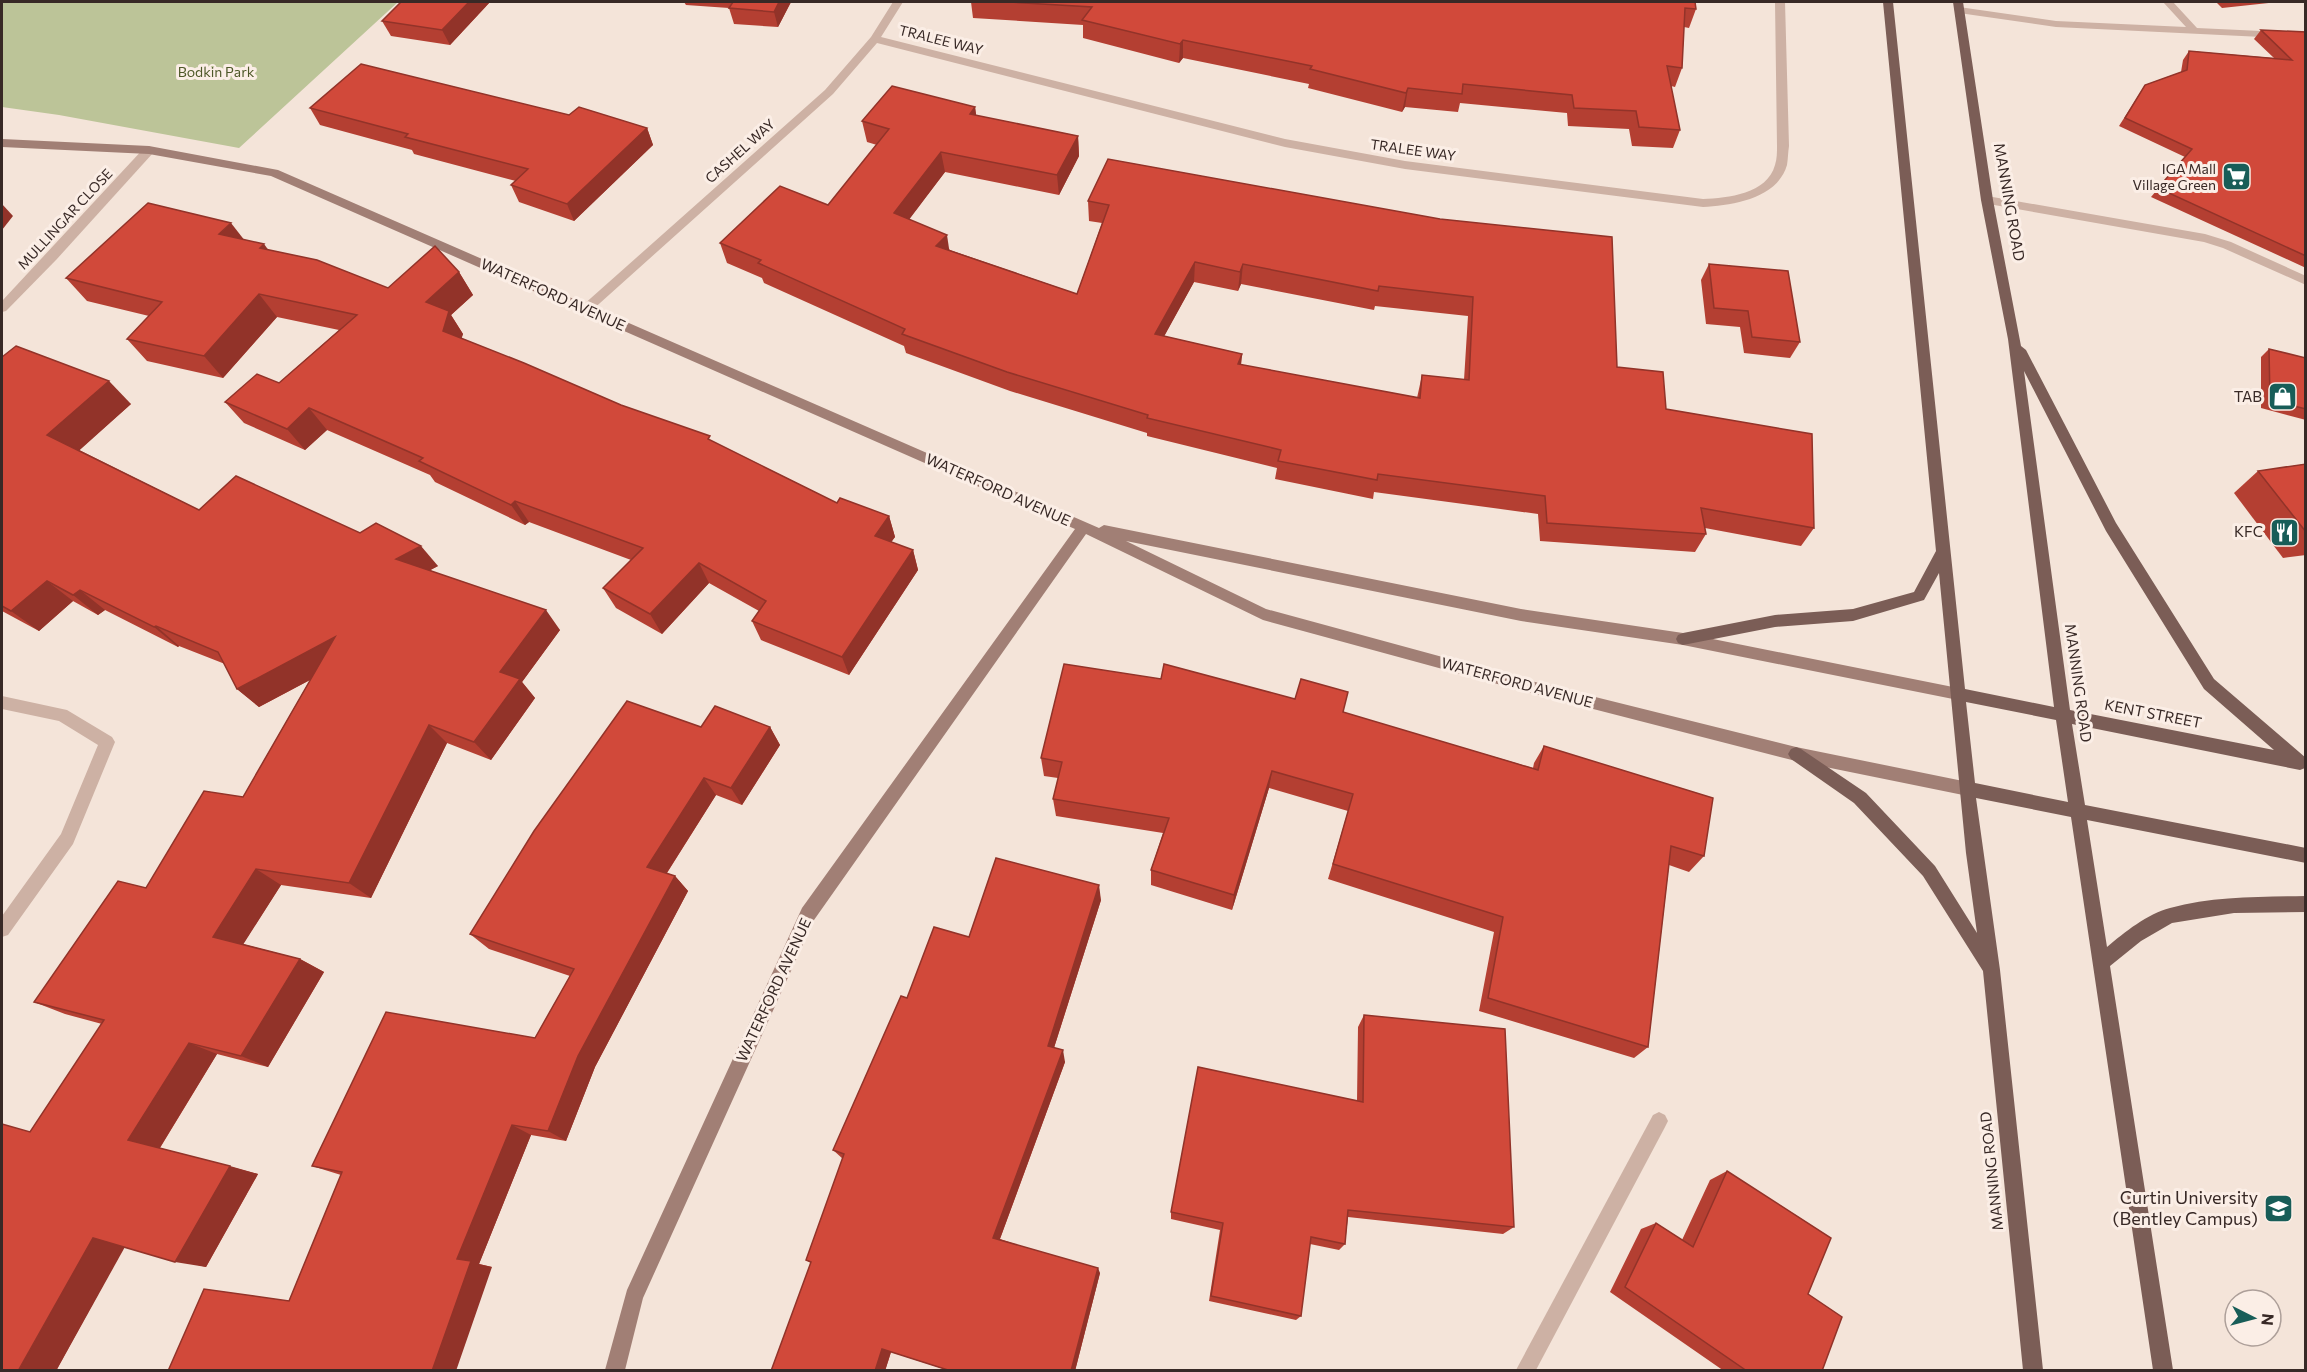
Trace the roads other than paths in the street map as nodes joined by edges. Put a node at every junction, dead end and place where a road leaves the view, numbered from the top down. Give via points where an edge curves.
1 (898, 2) edge
2 (1780, 2) edge
3 (1888, 2) edge
4 (2168, 2) edge
5 (1959, 6) edge
6 (2193, 29) junction
7 (2306, 36) edge
8 (875, 39) junction
9 (2, 143) edge
10 (149, 150) junction
11 (1987, 200) junction
12 (2306, 281) edge
13 (2, 308) edge
14 (586, 309) junction
15 (2014, 339) junction
16 (1084, 527) junction
17 (1944, 550) junction
18 (1683, 639) junction
19 (1958, 694) junction
20 (2, 703) edge
21 (2063, 715) junction
22 (1796, 754) junction
23 (2303, 763) edge
24 (1968, 789) junction
25 (2077, 812) junction
26 (2306, 856) edge
27 (2306, 904) edge
28 (2, 929) edge
29 (2100, 964) junction
30 (1991, 970) junction
31 (1659, 1121) dead end
32 (615, 1371) edge
33 (1526, 1371) edge
34 (2033, 1371) edge
35 (2163, 1371) edge

1 - 8 street, CASHEL WAY
2 - 8 street, TRALEE WAY via 1780,167 1768,183 1749,196 1703,203 1340,154
3 - 17 main road, MANNING ROAD
4 - 6 street
5 - 6 street via 2056,24
5 - 11 main road, MANNING ROAD
6 - 7 street
8 - 14 street, CASHEL WAY via 829,92
9 - 10 street, WATERFORD AVENUE
10 - 13 street, MULLINGAR CLOSE
10 - 14 street, WATERFORD AVENUE via 274,173
11 - 12 street via 2117,221 2227,245
11 - 15 main road, MANNING ROAD
14 - 16 street, WATERFORD AVENUE
15 - 21 main road, MANNING ROAD
15 - 23 main road via 2110,526 2209,684
16 - 18 street, WATERFORD AVENUE via 1521,615
16 - 22 street, WATERFORD AVENUE via 1263,614
16 - 32 street, WATERFORD AVENUE via 808,914 634,1297
17 - 18 main road via 1919,596 1853,615 1775,621
17 - 19 main road, MANNING ROAD
18 - 19 street, WATERFORD AVENUE
19 - 21 main road, KENT STREET
19 - 24 main road, MANNING ROAD
20 - 28 street via 62,716 107,742 67,839
21 - 23 main road, KENT STREET
21 - 25 main road, MANNING ROAD
22 - 24 street, WATERFORD AVENUE
22 - 30 main road via 1860,798 1929,872
24 - 25 main road
24 - 30 main road, MANNING ROAD
25 - 26 main road
25 - 29 main road, MANNING ROAD
27 - 29 main road via 2234,905 2170,916 2135,935
29 - 35 main road, MANNING ROAD
30 - 34 main road, MANNING ROAD
31 - 33 street

